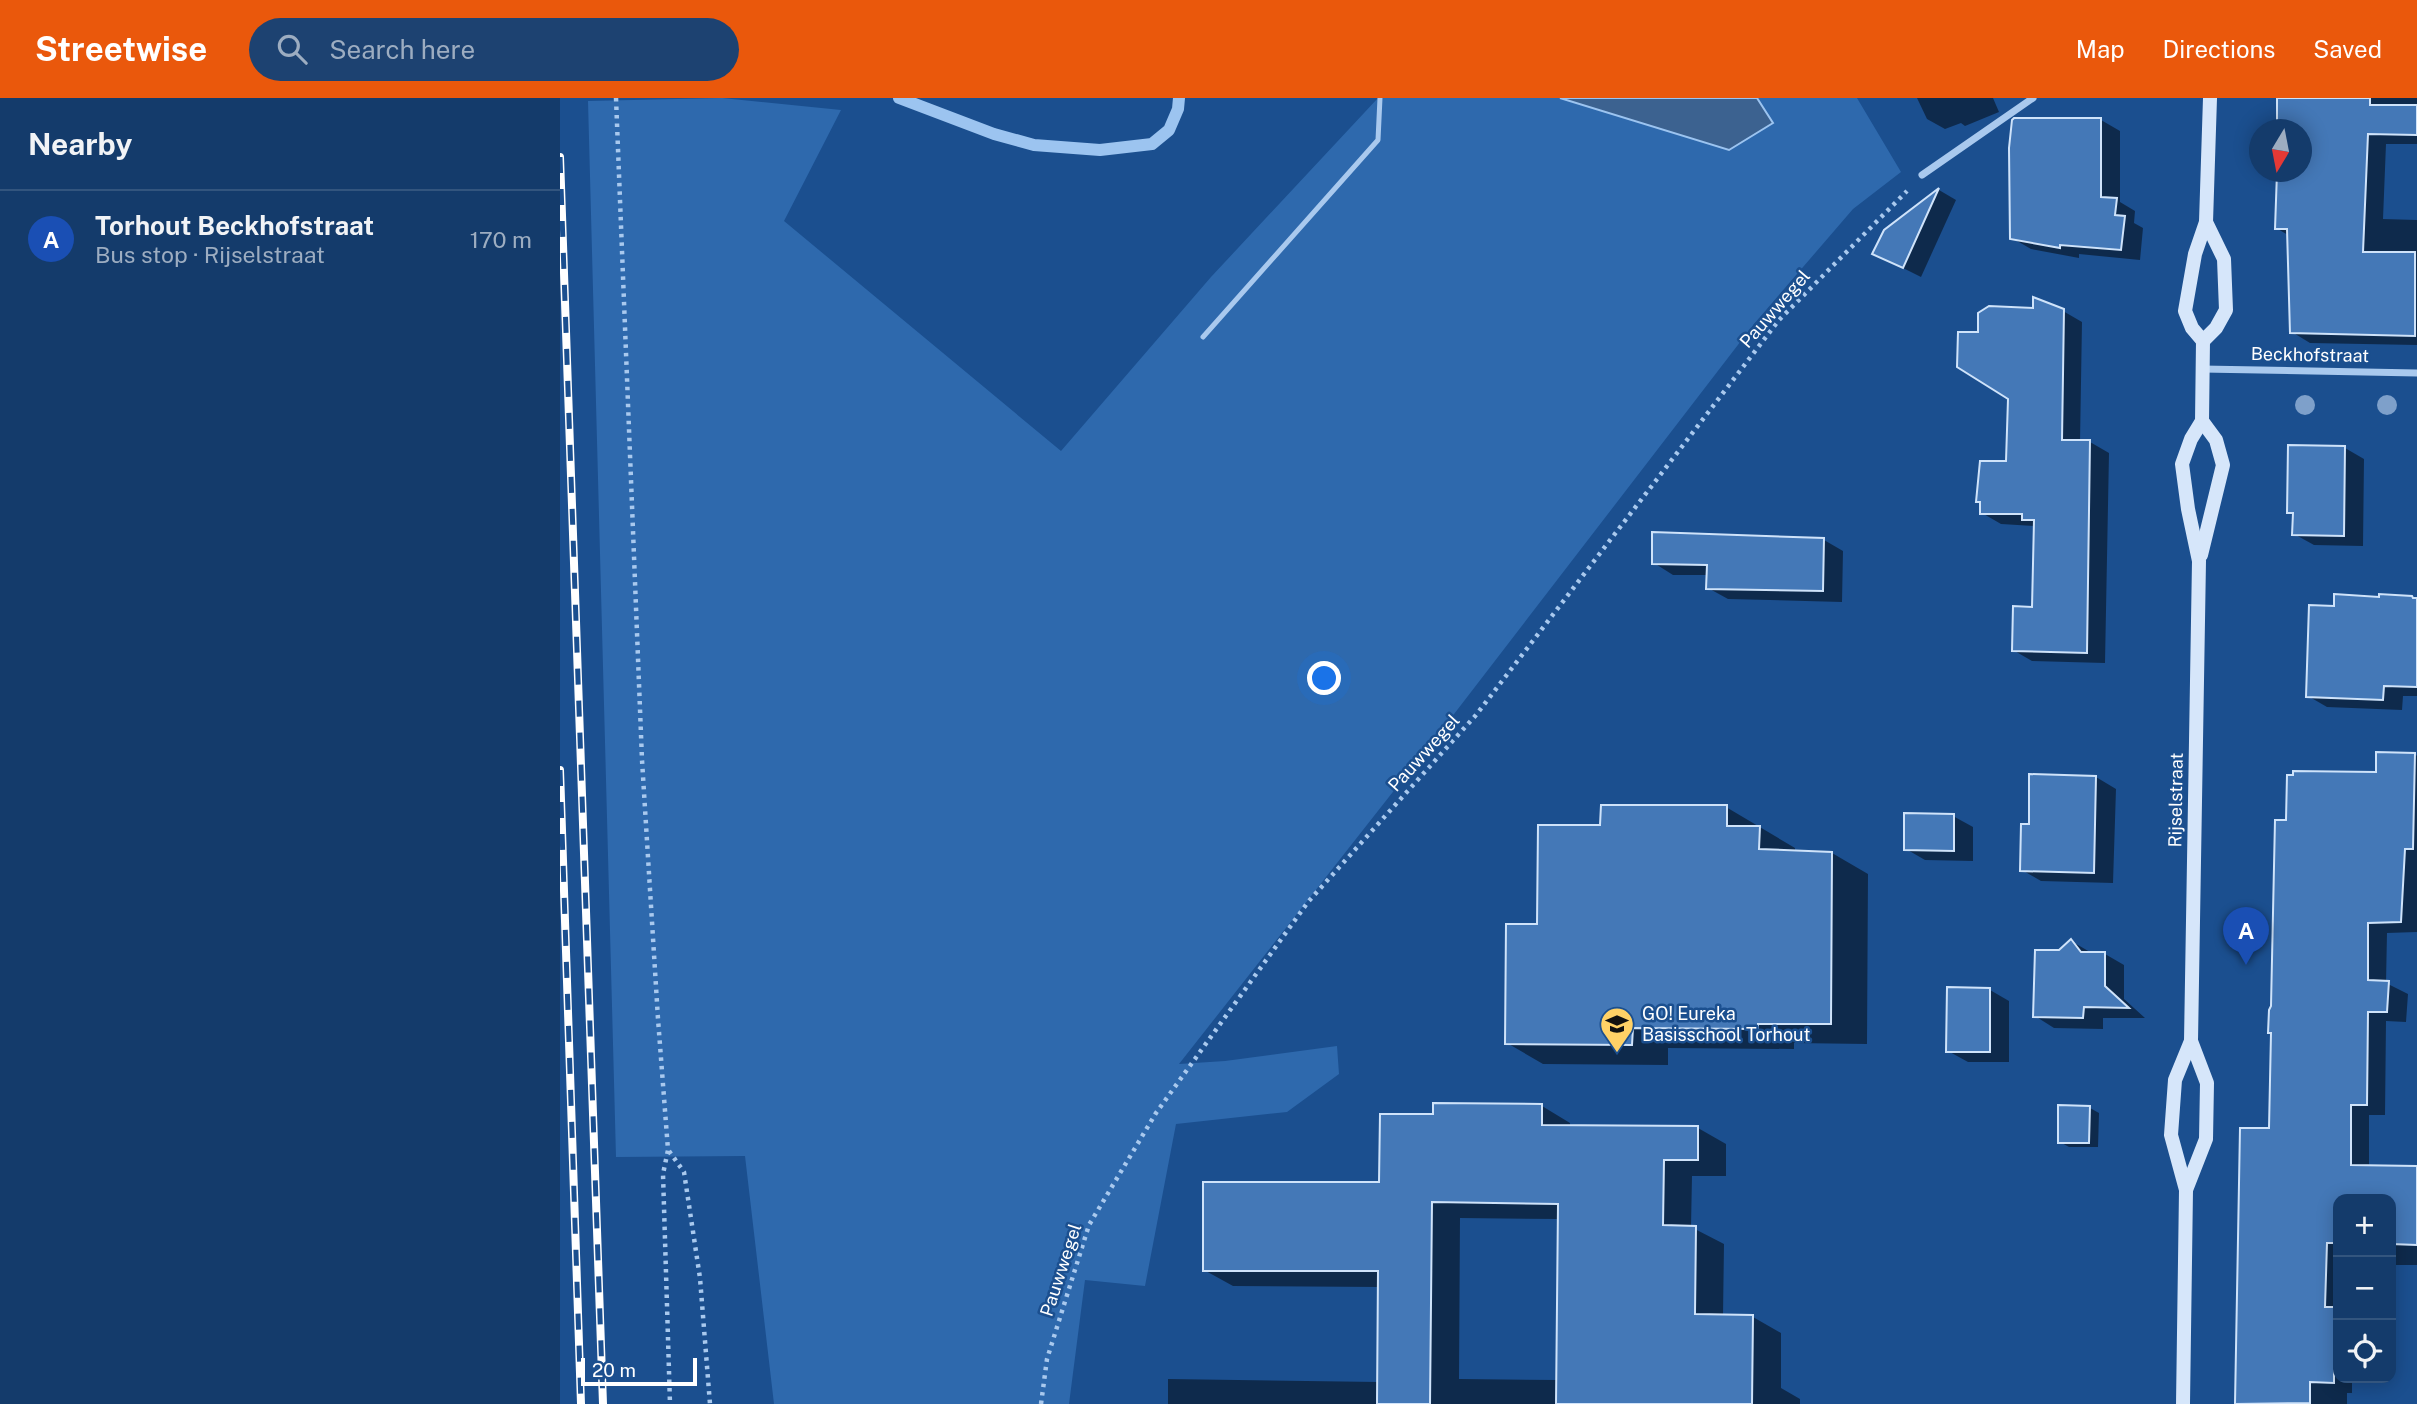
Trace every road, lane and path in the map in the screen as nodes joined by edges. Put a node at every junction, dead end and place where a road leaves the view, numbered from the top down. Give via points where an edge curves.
1 (1380, 98) edge
2 (2033, 98) edge
3 (2210, 98) edge
4 (616, 99) edge
5 (1922, 175) joint
6 (2206, 222) junction
7 (1203, 337) dead end
8 (2203, 341) junction
9 (2202, 369) junction
10 (2417, 373) edge
11 (2202, 421) junction
12 (2199, 561) junction
13 (2191, 1041) junction
14 (668, 1150) junction
15 (2186, 1190) junction
16 (670, 1404) edge
17 (710, 1404) edge
18 (1041, 1404) edge
19 (2183, 1404) edge

1 - 7 lane via 1378,140
2 - 5 street
3 - 6 street
4 - 14 path via 642,760
5 - 18 path, Pauwwegel via 1779,320 1484,705 1308,902 1156,1113 1089,1225 1047,1359
6 - 8 street via 2185,311
6 - 8 street via 2224,259 2226,310
8 - 9 street, Rijselstraat
9 - 10 street, Beckhofstraat
9 - 11 street, Rijselstraat
11 - 12 street, Rijselstraat via 2182,464
11 - 12 street, Rijselstraat via 2216,440 2223,465
12 - 13 street, Rijselstraat
13 - 15 street, Rijselstraat via 2175,1080 2171,1135
13 - 15 street, Rijselstraat via 2207,1083 2206,1139
14 - 16 path via 663,1174
14 - 17 path via 684,1172 700,1279
15 - 19 street, Rijselstraat

